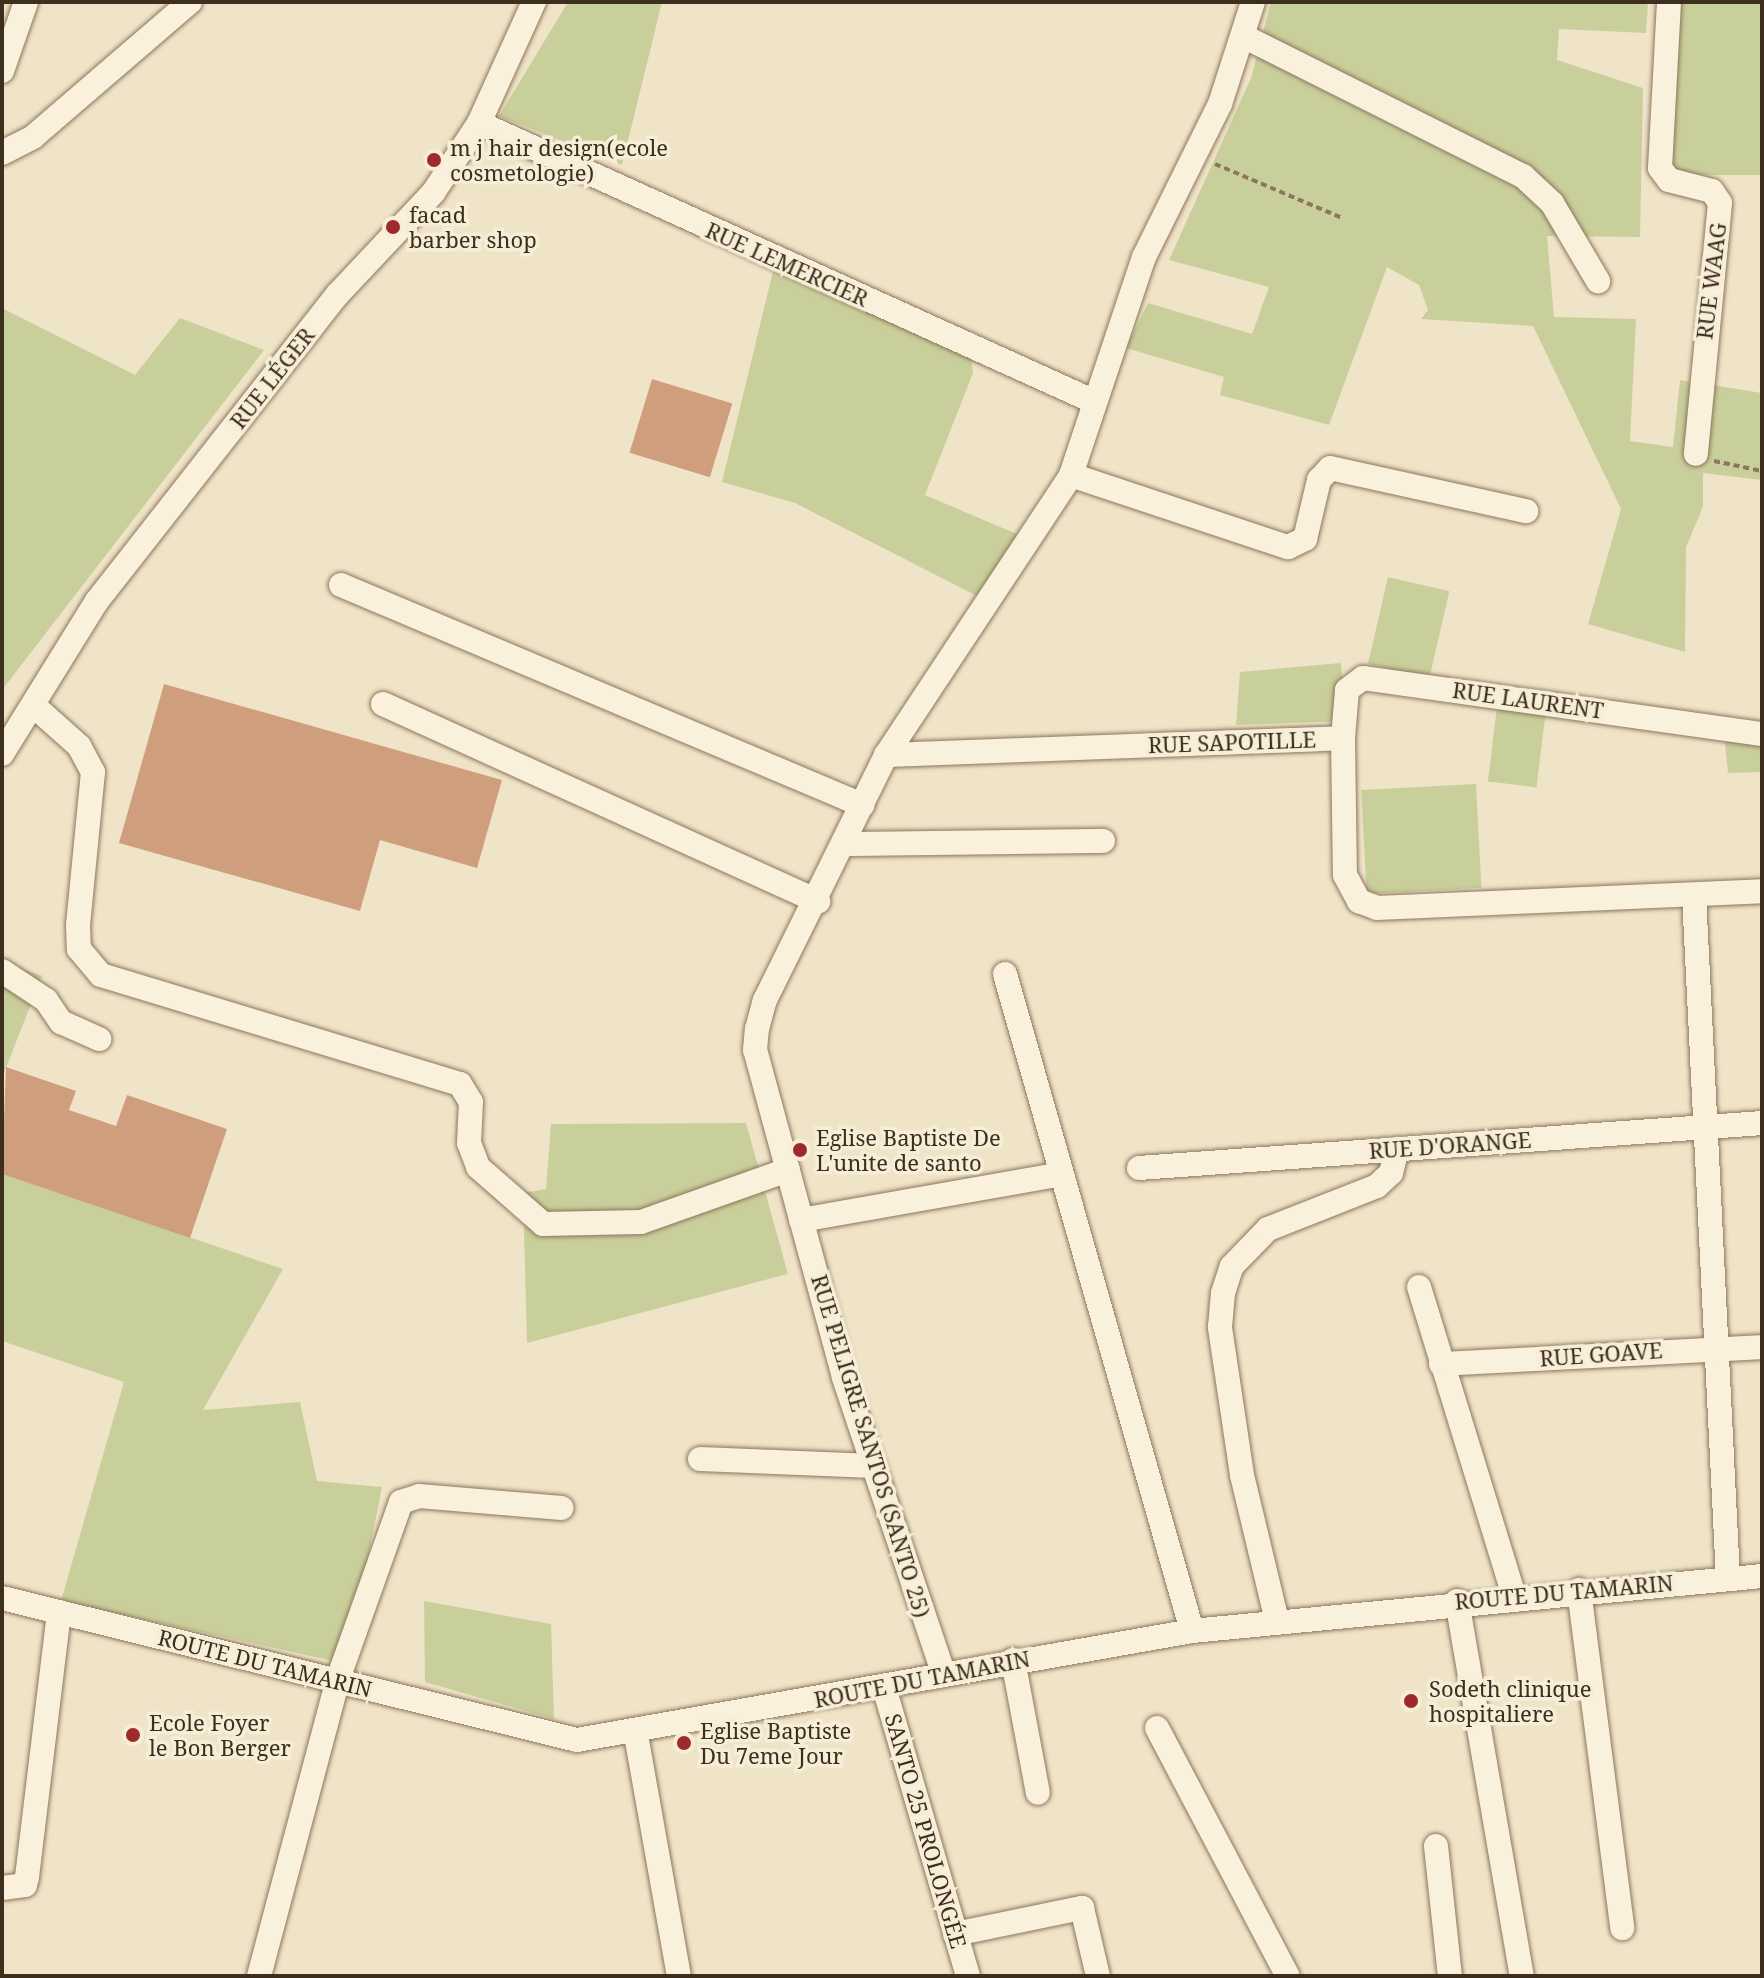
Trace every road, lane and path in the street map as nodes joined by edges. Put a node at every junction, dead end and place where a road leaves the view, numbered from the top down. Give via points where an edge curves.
1 (26, 2) edge
2 (190, 2) edge
3 (534, 2) edge
4 (1253, 2) edge
5 (1669, 2) edge
6 (1247, 38) junction
7 (5, 53) edge
8 (479, 123) junction
9 (2, 153) edge
10 (1196, 156) junction
11 (1342, 218) dead end
12 (1598, 281) dead end
13 (1095, 402) junction
14 (1696, 454) joint
15 (1762, 471) edge
16 (1071, 475) junction
17 (1526, 511) dead end
18 (341, 585) dead end
19 (383, 704) dead end
20 (33, 705) junction
21 (1762, 734) edge
22 (1343, 738) junction
23 (2, 754) edge
24 (886, 755) junction
25 (862, 805) junction
26 (1103, 841) dead end
27 (844, 844) junction
28 (1762, 891) edge
29 (1694, 895) junction
30 (818, 901) junction
31 (2, 971) edge
32 (1005, 974) dead end
33 (99, 1039) dead end
34 (1762, 1123) edge
35 (1705, 1126) junction
36 (1397, 1149) junction
37 (1139, 1168) dead end
38 (788, 1170) junction
39 (1061, 1174) junction
40 (801, 1220) junction
41 (1419, 1287) dead end
42 (1717, 1347) junction
43 (1762, 1347) edge
44 (1441, 1364) junction
45 (700, 1459) dead end
46 (874, 1466) junction
47 (561, 1508) dead end
48 (1762, 1576) edge
49 (1728, 1577) junction
50 (1579, 1590) junction
51 (1514, 1596) junction
52 (2, 1598) edge
53 (1457, 1601) junction
54 (59, 1612) junction
55 (1277, 1621) junction
56 (1192, 1631) junction
57 (1013, 1660) junction
58 (943, 1672) junction
59 (338, 1679) junction
60 (884, 1687) junction
61 (1157, 1728) dead end
62 (636, 1735) junction
63 (1038, 1793) dead end
64 (1436, 1846) dead end
65 (2, 1888) edge
66 (1622, 1928) dead end
67 (955, 1934) junction
68 (259, 1976) edge
69 (679, 1976) edge
70 (968, 1976) edge
71 (1098, 1976) edge
72 (1288, 1976) edge
73 (1450, 1976) edge
74 (1522, 1976) edge

1 - 7 street
2 - 9 street via 33,137
3 - 8 street, RUE LÉGER
4 - 6 street, RUE PELIGRE SANTOS (SANTO 25)
5 - 14 street, RUE WAAG via 1660,168 1669,180 1712,191 1720,203
6 - 10 street, RUE PELIGRE SANTOS (SANTO 25)
6 - 12 street via 1523,176 1552,203
8 - 13 street, RUE LEMERCIER
8 - 20 street, RUE LÉGER via 433,193 338,294 97,601
10 - 11 path
10 - 13 street, RUE PELIGRE SANTOS (SANTO 25) via 1144,257
13 - 16 street, RUE PELIGRE SANTOS (SANTO 25)
14 - 15 path
16 - 17 street via 1278,545 1305,539 1319,480 1330,468
16 - 24 street, RUE PELIGRE SANTOS (SANTO 25)
18 - 25 street
19 - 30 street
20 - 23 street, RUE LÉGER
20 - 38 street via 52,716 93,772 78,937 86,964 101,975 460,1084 471,1102 469,1143 478,1167 543,1224 641,1222
21 - 22 street, RUE LAURENT via 1378,678 1354,681 1347,690
22 - 24 street, RUE SAPOTILLE
22 - 29 street, RUE SAPOTILLE via 1345,875 1359,901 1396,909
24 - 25 street, RUE PELIGRE SANTOS (SANTO 25)
25 - 27 street, RUE PELIGRE SANTOS (SANTO 25)
26 - 27 street
27 - 30 street, RUE PELIGRE SANTOS (SANTO 25)
28 - 29 street, RUE SAPOTILLE
29 - 35 street
30 - 38 street, RUE PELIGRE SANTOS (SANTO 25) via 765,1000 755,1050
31 - 33 street via 46,1000 61,1022
32 - 39 street
34 - 35 street, RUE D'ORANGE
35 - 36 street, RUE D'ORANGE
35 - 42 street
36 - 37 street, RUE D'ORANGE
36 - 55 street via 1391,1173 1377,1186 1268,1229 1232,1266 1223,1293 1220,1327 1242,1475
38 - 40 street, RUE PELIGRE SANTOS (SANTO 25)
39 - 40 street
39 - 56 street
40 - 46 street, RUE PELIGRE SANTOS (SANTO 25)
41 - 44 street
42 - 43 street, RUE GOAVE
42 - 44 street, RUE GOAVE
42 - 49 street
44 - 51 street
45 - 46 street
46 - 58 street, RUE PELIGRE SANTOS (SANTO 25)
47 - 59 street via 419,1496 401,1502
48 - 49 street, ROUTE DU TAMARIN
49 - 50 street, ROUTE DU TAMARIN
50 - 51 street, ROUTE DU TAMARIN
50 - 66 street
51 - 53 street, ROUTE DU TAMARIN
52 - 54 street, ROUTE DU TAMARIN
53 - 55 street, ROUTE DU TAMARIN
53 - 74 street
54 - 59 street, ROUTE DU TAMARIN
54 - 65 street via 27,1877 18,1888
55 - 56 street, ROUTE DU TAMARIN
56 - 57 street, ROUTE DU TAMARIN
57 - 58 street, ROUTE DU TAMARIN
57 - 63 street
58 - 60 street, ROUTE DU TAMARIN
59 - 62 street, ROUTE DU TAMARIN via 577,1740
59 - 68 street
60 - 62 street, ROUTE DU TAMARIN
60 - 67 street, SANTO 25 PROLONGÉE
61 - 72 street
62 - 69 street
64 - 73 street
67 - 70 street, SANTO 25 PROLONGÉE
67 - 71 street via 1082,1908

